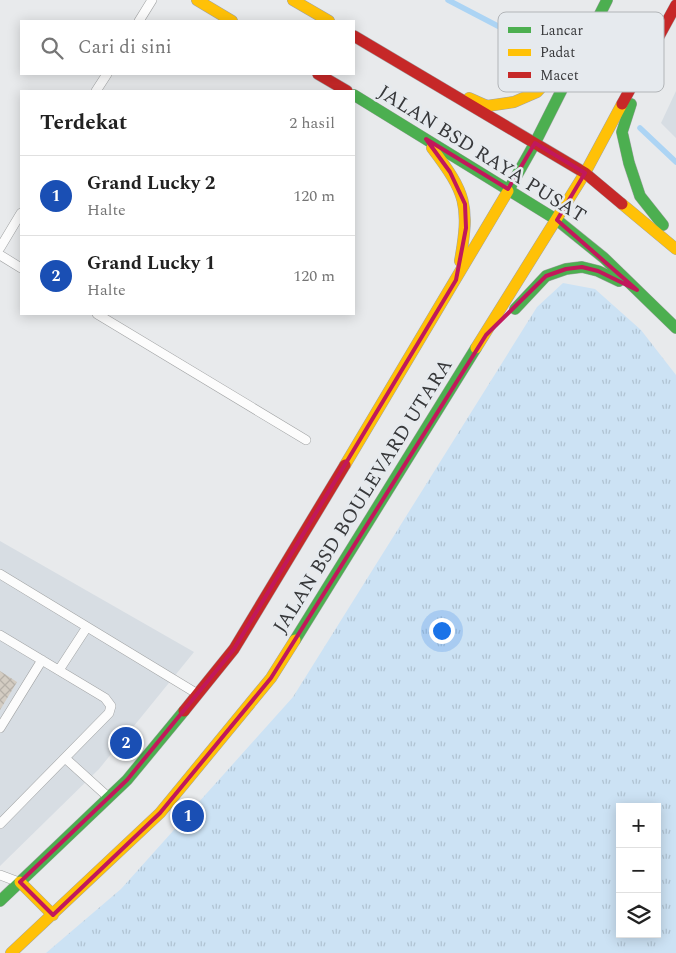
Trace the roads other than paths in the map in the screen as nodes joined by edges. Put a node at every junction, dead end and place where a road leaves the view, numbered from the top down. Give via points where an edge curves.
1 (152, 0) edge
2 (197, 0) edge
3 (293, 0) edge
4 (607, 0) edge
5 (676, 5) edge
6 (601, 12) edge
7 (140, 20) edge
8 (230, 20) edge
9 (327, 20) edge
10 (664, 26) edge
11 (355, 37) edge
12 (415, 72) junction
13 (106, 75) edge
14 (320, 75) edge
15 (97, 90) edge
16 (345, 90) edge
17 (537, 92) edge
18 (561, 92) edge
19 (628, 92) edge
20 (634, 92) edge
21 (355, 96) edge
22 (426, 139) junction
23 (535, 143) junction
24 (586, 173) junction
25 (508, 189) junction
26 (20, 215) edge
27 (557, 220) junction
28 (676, 241) edge
29 (0, 248) edge
30 (676, 249) edge
31 (0, 255) edge
32 (20, 267) edge
33 (456, 280) junction
34 (637, 290) junction
35 (99, 315) edge
36 (676, 328) edge
37 (486, 335) junction
38 (306, 440) dead end
39 (0, 574) edge
40 (87, 627) junction
41 (0, 635) edge
42 (42, 660) junction
43 (58, 670) junction
44 (198, 694) junction
45 (0, 728) edge
46 (65, 758) junction
47 (109, 798) junction
48 (0, 824) edge
49 (0, 875) edge
50 (20, 882) junction
51 (0, 901) edge
52 (53, 915) junction
53 (11, 953) edge

1 - 7 lane
2 - 8 main road
3 - 9 main road
4 - 6 main road, JALAN BSD BOULEVARD UTARA
5 - 10 main road, JALAN BSD BOULEVARD UTARA
11 - 12 main road, JALAN BSD RAYA PUSAT
12 - 17 main road via 487,106 514,102
12 - 23 main road, JALAN BSD RAYA PUSAT
13 - 15 lane
14 - 16 main road, JALAN BSD RAYA PUSAT
18 - 23 main road, JALAN BSD BOULEVARD UTARA
19 - 24 main road, JALAN BSD BOULEVARD UTARA
20 - 28 main road via 622,132 629,163 640,196
21 - 22 main road, JALAN BSD RAYA PUSAT
22 - 25 main road, JALAN BSD RAYA PUSAT
22 - 33 main road via 450,172 465,204 466,228
23 - 24 main road, JALAN BSD RAYA PUSAT
23 - 25 main road, JALAN BSD BOULEVARD UTARA
24 - 27 main road, JALAN BSD BOULEVARD UTARA
24 - 30 main road, JALAN BSD RAYA PUSAT
25 - 27 main road, JALAN BSD RAYA PUSAT
25 - 33 main road, JALAN BSD BOULEVARD UTARA
26 - 29 lane
27 - 34 main road, JALAN BSD RAYA PUSAT
27 - 37 main road, JALAN BSD BOULEVARD UTARA
31 - 32 lane
33 - 44 main road, JALAN BSD BOULEVARD UTARA via 234,649
34 - 36 main road, JALAN BSD RAYA PUSAT
34 - 37 main road via 598,271 582,267 566,269 546,276
35 - 38 lane
37 - 52 main road, JALAN BSD BOULEVARD UTARA via 271,678 160,813
39 - 40 lane
40 - 43 lane
40 - 44 lane
41 - 42 lane
42 - 43 lane
42 - 45 lane
43 - 46 lane via 104,698 111,706 109,713
44 - 47 main road, JALAN BSD BOULEVARD UTARA
46 - 47 lane
46 - 48 lane
47 - 50 main road, JALAN BSD BOULEVARD UTARA
49 - 50 lane
50 - 51 main road, JALAN BSD BOULEVARD UTARA
50 - 52 main road
52 - 53 main road, JALAN BSD BOULEVARD UTARA

